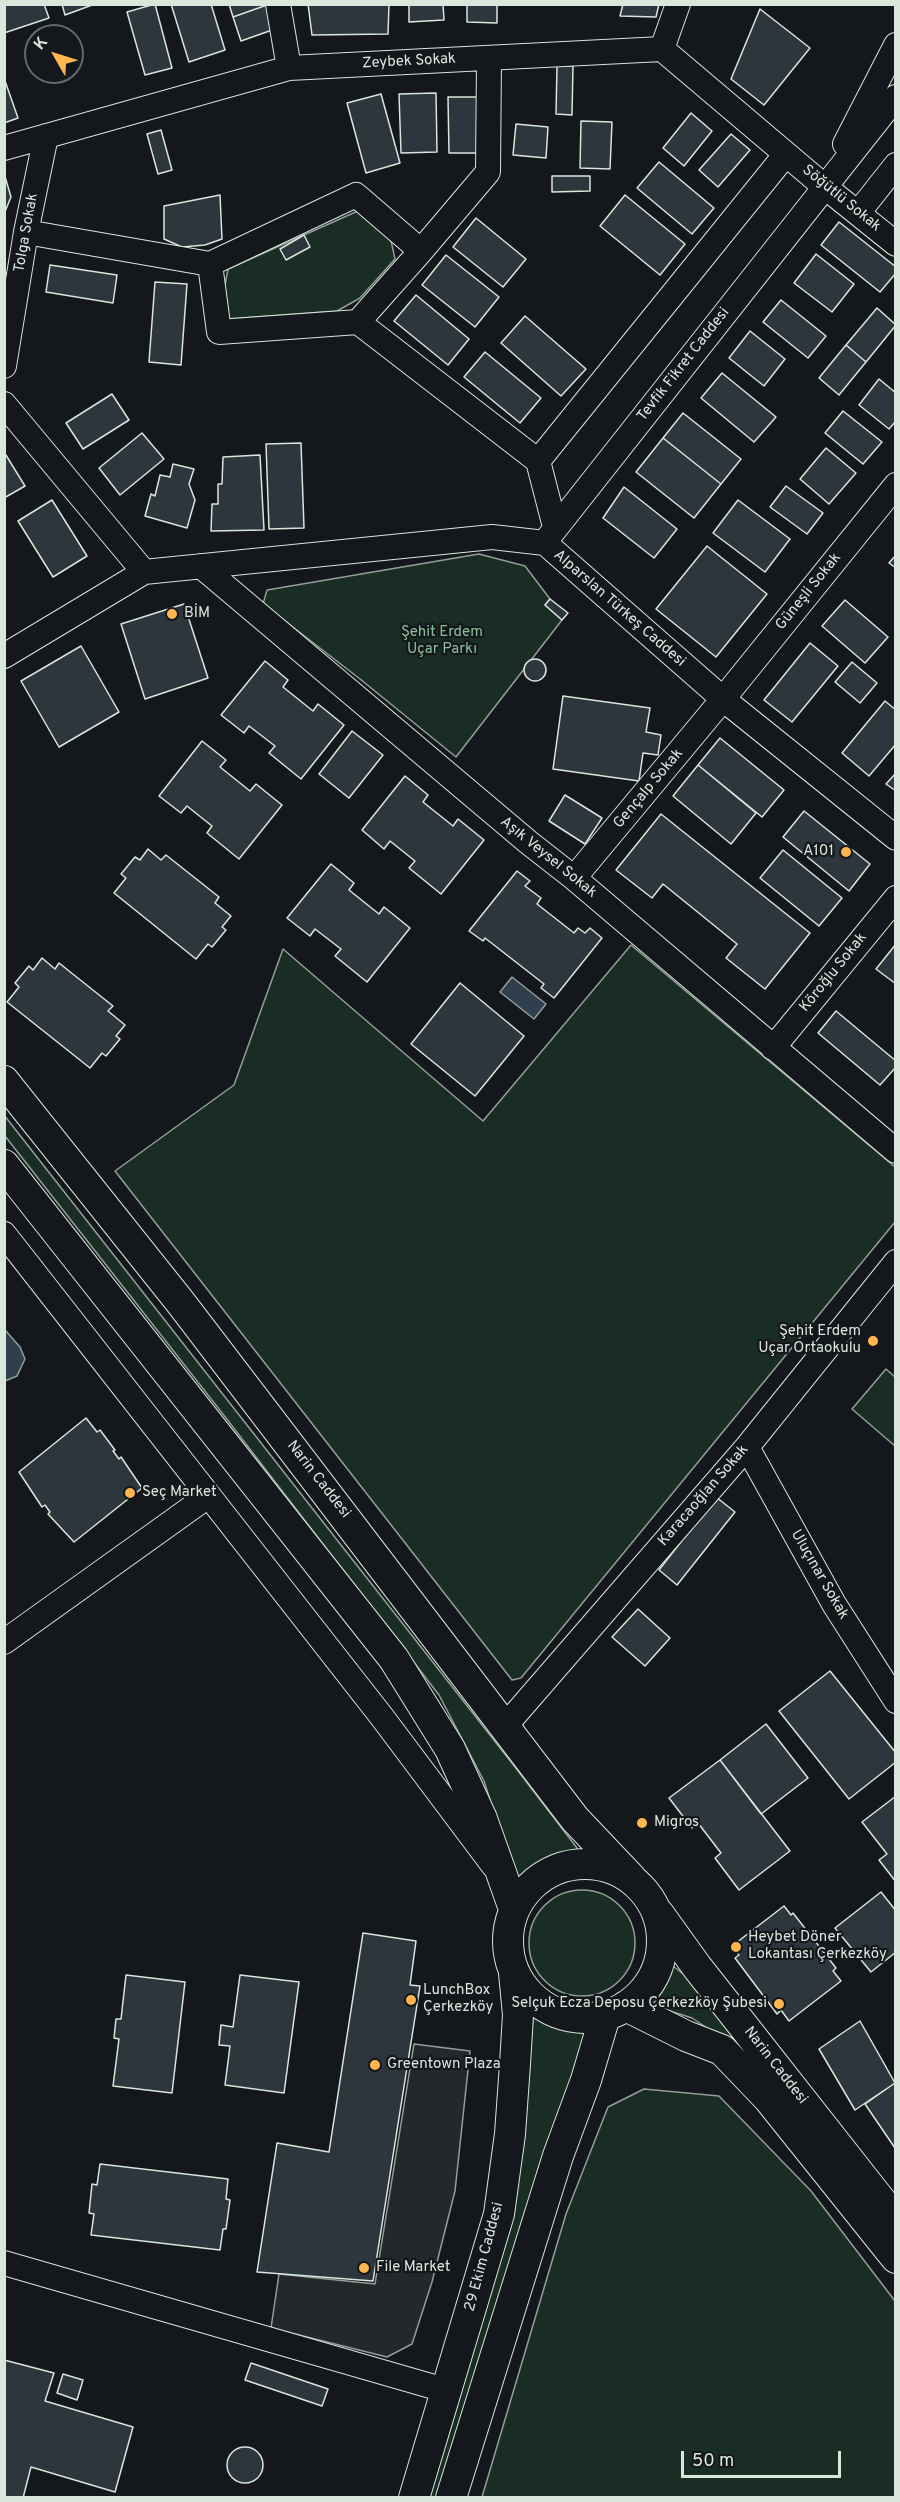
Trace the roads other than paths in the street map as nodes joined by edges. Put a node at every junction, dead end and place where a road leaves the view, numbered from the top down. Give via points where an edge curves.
1 (278, 4) edge
2 (678, 4) edge
3 (896, 45) edge
4 (662, 49) junction
5 (489, 58) junction
6 (289, 68) junction
7 (896, 97) edge
8 (46, 136) junction
9 (4, 148) edge
10 (786, 154) junction
11 (896, 165) edge
12 (825, 187) junction
13 (858, 213) junction
14 (26, 232) junction
15 (896, 244) edge
16 (421, 251) junction
17 (210, 264) junction
18 (358, 322) junction
19 (4, 366) edge
20 (4, 404) edge
21 (538, 461) junction
22 (896, 485) edge
23 (550, 535) junction
24 (201, 566) junction
25 (144, 572) junction
26 (4, 656) edge
27 (723, 699) junction
28 (896, 838) edge
29 (574, 878) junction
30 (896, 898) edge
31 (772, 1048) junction
32 (4, 1081) edge
33 (896, 1151) edge
34 (4, 1165) edge
35 (4, 1234) edge
36 (896, 1262) edge
37 (747, 1447) junction
38 (208, 1496) junction
39 (4, 1642) edge
40 (896, 1701) edge
41 (506, 1725) junction
42 (503, 1878) junction
43 (631, 1878) junction
44 (514, 1909) junction
45 (656, 1910) junction
46 (514, 1973) junction
47 (616, 2011) junction
48 (895, 2219) edge
49 (896, 2258) edge
50 (4, 2263) edge
51 (448, 2391) junction
52 (414, 2498) edge
53 (451, 2498) edge

1 - 6 street
2 - 4 street
3 - 12 street, Tevfik Fikret Caddesi
4 - 5 street, Zeybek Sokak
4 - 10 street
5 - 6 street, Zeybek Sokak
5 - 16 street via 488,172
6 - 8 street, Zeybek Sokak
7 - 12 street, Tevfik Fikret Caddesi
8 - 9 street, Zeybek Sokak
8 - 14 street, Tolga Sokak
10 - 12 street, Söğütlü Sokak
10 - 21 street
11 - 13 street
12 - 13 street, Söğütlü Sokak
12 - 23 street, Tevfik Fikret Caddesi
13 - 15 street, Söğütlü Sokak
14 - 17 street
14 - 19 street, Tolga Sokak
16 - 17 street via 356,195
16 - 18 street
17 - 18 street via 219,332
18 - 21 street
20 - 25 street
21 - 23 street
22 - 27 street, Güneşli Sokak
23 - 24 street, Alparslan Türkeş Caddesi via 492,537
23 - 27 street, Alparslan Türkeş Caddesi
24 - 25 street, Alparslan Türkeş Caddesi
24 - 29 street, Aşık Veysel Sokak
25 - 26 street
27 - 28 street, Alparslan Türkeş Caddesi
27 - 29 street, Gençalp Sokak
29 - 31 street, Aşık Veysel Sokak
30 - 31 street, Köroğlu Sokak
31 - 33 street, Aşık Veysel Sokak
32 - 41 main road, Narin Caddesi via 181,1303
34 - 42 main road via 394,1659 450,1749
35 - 38 street
36 - 37 street, Karacaoğlan Sokak
37 - 40 street, Uluçınar Sokak via 834,1604
37 - 41 street, Karacaoğlan Sokak
38 - 39 street
38 - 42 street
41 - 43 main road, Narin Caddesi via 575,1819
42 - 44 main road
43 - 44 main road via 610,1867 588,1863 565,1865 527,1889
43 - 45 main road via 646,1892
44 - 46 main road via 508,1930 508,1952
45 - 47 main road via 662,1931 662,1953 655,1974 643,1992
45 - 48 main road, Narin Caddesi
46 - 47 main road via 542,2006 562,2015 584,2018
46 - 51 main road, 29 Ekim Caddesi via 518,2015 515,2064 499,2214
47 - 49 main road, Narin Caddesi via 722,2050 768,2098
47 - 53 main road via 555,2167
50 - 51 street
51 - 52 main road, 29 Ekim Caddesi

